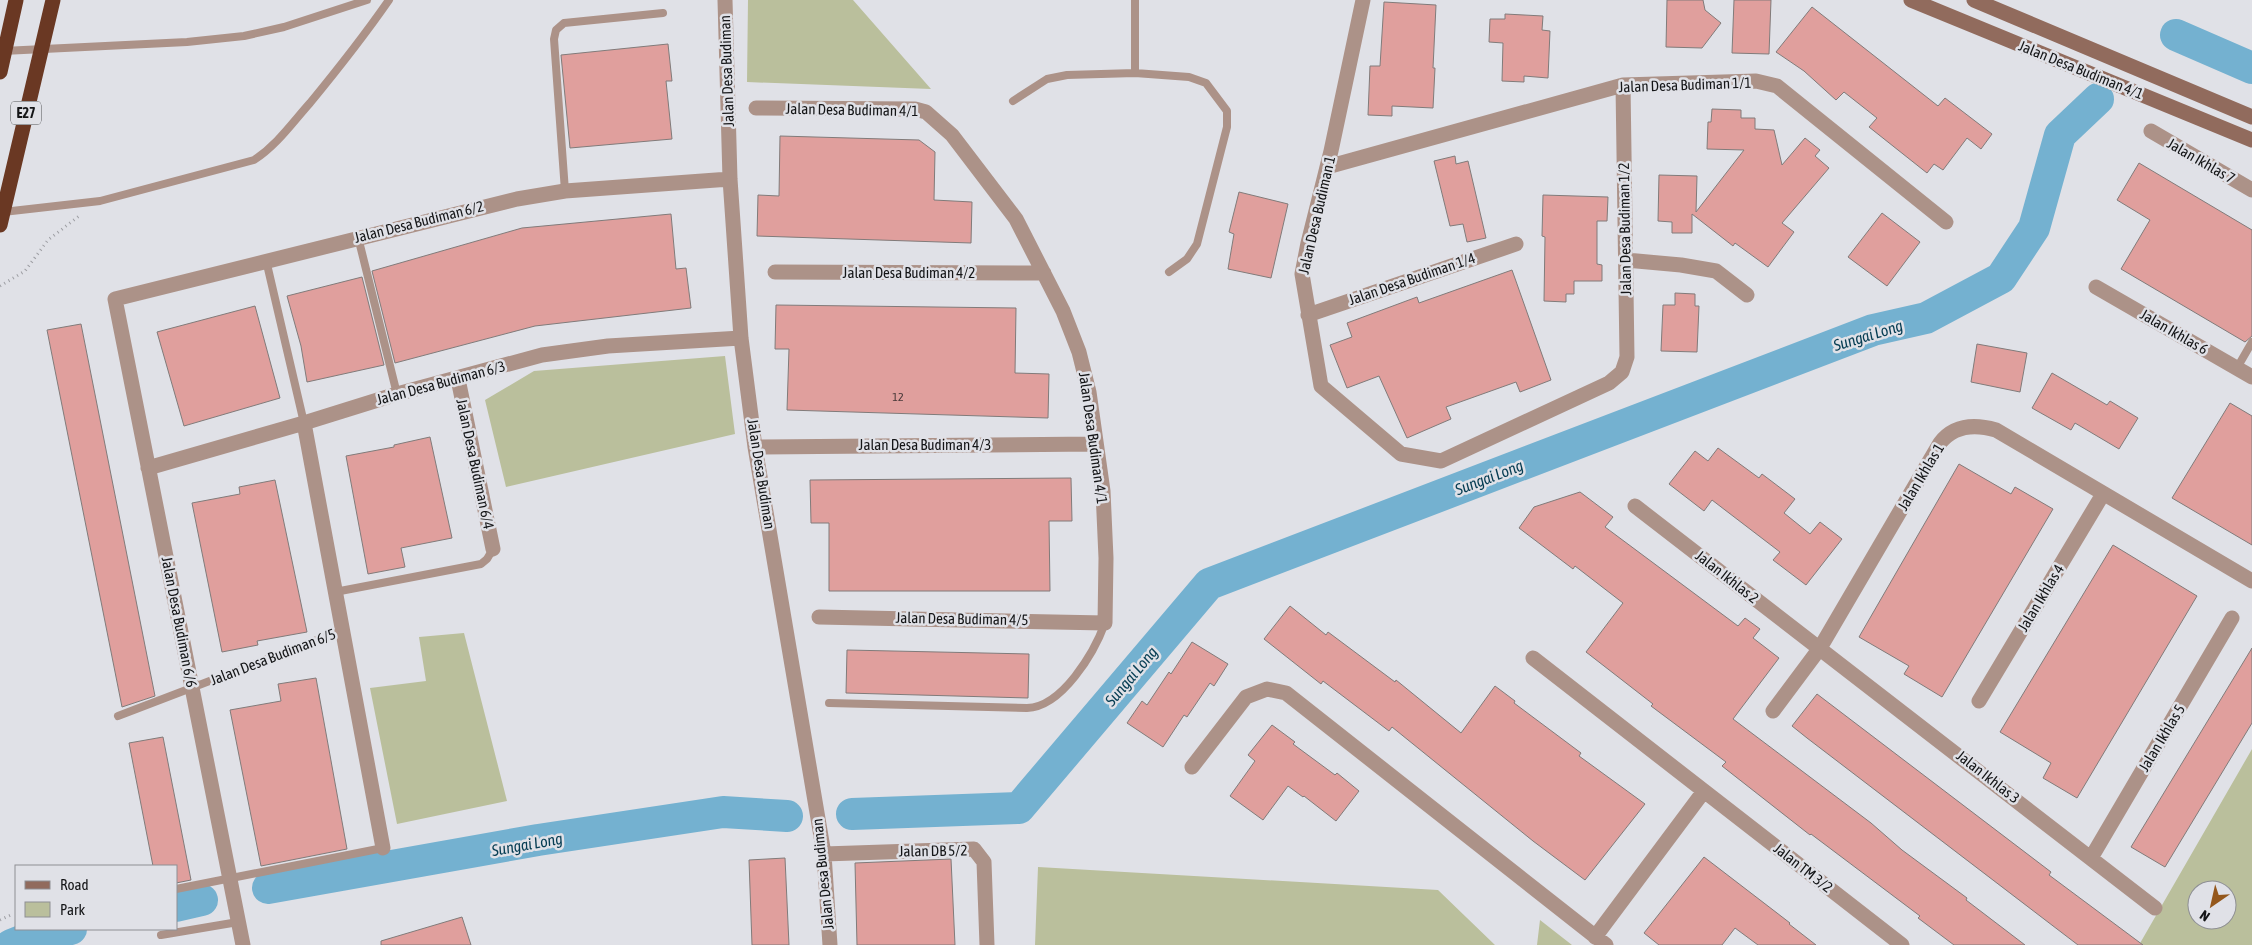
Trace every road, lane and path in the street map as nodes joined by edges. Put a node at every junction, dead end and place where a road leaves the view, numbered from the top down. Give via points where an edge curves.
1 (16, 0) edge
2 (53, 0) edge
3 (367, 0) edge
4 (390, 0) edge
5 (725, 0) edge
6 (1135, 0) edge
7 (1363, 0) edge
8 (1911, 0) edge
9 (1974, 0) edge
10 (663, 13) dead end
11 (0, 52) edge
12 (0, 72) edge
13 (1135, 73) junction
14 (1624, 85) junction
15 (1013, 100) dead end
16 (756, 108) dead end
17 (2252, 117) edge
18 (2151, 131) dead end
19 (2252, 140) edge
20 (1327, 167) junction
21 (730, 179) junction
22 (2252, 190) edge
23 (565, 191) junction
24 (100, 201) junction
25 (0, 212) edge
26 (1946, 222) dead end
27 (0, 225) edge
28 (358, 237) junction
29 (1516, 244) dead end
30 (266, 260) junction
31 (1626, 260) junction
32 (775, 272) dead end
33 (1169, 272) dead end
34 (1044, 273) junction
35 (0, 286) edge
36 (2096, 287) dead end
37 (1747, 295) dead end
38 (115, 299) joint
39 (1308, 315) junction
40 (741, 338) junction
41 (2252, 342) edge
42 (2237, 368) junction
43 (2252, 377) edge
44 (458, 379) junction
45 (397, 394) junction
46 (304, 423) junction
47 (1095, 444) junction
48 (755, 447) junction
49 (1401, 454) joint
50 (148, 468) junction
51 (2103, 494) junction
52 (1635, 506) dead end
53 (493, 548) joint
54 (2252, 580) edge
55 (336, 592) junction
56 (819, 617) dead end
57 (2232, 618) dead end
58 (1105, 623) junction
59 (342, 630) junction
60 (1820, 648) junction
61 (1533, 658) dead end
62 (192, 688) junction
63 (1979, 701) dead end
64 (829, 702) dead end
65 (1773, 711) dead end
66 (118, 716) dead end
67 (1192, 767) dead end
68 (1704, 790) junction
69 (383, 848) joint
70 (824, 854) junction
71 (2091, 858) junction
72 (230, 878) junction
73 (178, 888) edge
74 (2155, 908) dead end
75 (13, 914) dead end
76 (0, 920) edge
77 (238, 922) junction
78 (161, 935) dead end
79 (1600, 941) edge
80 (243, 945) edge
81 (830, 945) edge
82 (988, 945) edge
83 (1902, 945) edge

1 - 12 highway, bridge
2 - 27 highway, E27, bridge
3 - 11 lane via 292,25 244,36
4 - 24 lane via 360,42 269,150 254,160 233,167
5 - 21 street, Jalan Desa Budiman
6 - 13 lane
7 - 20 street, Jalan Desa Budiman 1
8 - 19 street, Jalan Desa Budiman 4/1
9 - 17 street, Jalan Desa Budiman 4/1
10 - 23 lane via 564,23 556,30
13 - 15 lane via 1068,74 1047,79
13 - 33 lane via 1198,79 1206,83 1227,111 1227,127 1197,244 1187,259
14 - 20 street, Jalan Desa Budiman 1/1
14 - 26 street, Jalan Desa Budiman 1/1 via 1756,81 1777,86
14 - 31 street, Jalan Desa Budiman 1/2
16 - 34 street, Jalan Desa Budiman 4/1 via 908,108 926,112 952,135 1016,219
18 - 22 street, Jalan Ikhlas 7
20 - 39 street, Jalan Desa Budiman 1 via 1303,262 1302,287
21 - 23 street, Jalan Desa Budiman 6/2
21 - 40 street, Jalan Desa Budiman
23 - 28 street, Jalan Desa Budiman 6/2
24 - 25 lane
24 - 35 path via 48,240 24,271
28 - 30 street, Jalan Desa Budiman 6/2
28 - 45 lane
29 - 39 street, Jalan Desa Budiman 1/4
30 - 38 street, Jalan Desa Budiman 6/2
30 - 46 lane
31 - 37 street via 1716,271
31 - 49 street, Jalan Desa Budiman 1/2 via 1627,357 1622,372 1609,383 1442,461
32 - 34 street, Jalan Desa Budiman 4/2
34 - 47 street, Jalan Desa Budiman 4/1 via 1079,352 1089,392
36 - 42 street, Jalan Ikhlas 6
38 - 50 street, Jalan Desa Budiman 6/6
39 - 49 street, Jalan Desa Budiman 1 via 1321,386
40 - 44 street, Jalan Desa Budiman 6/3 via 570,350
40 - 48 street, Jalan Desa Budiman
41 - 42 lane
42 - 43 street, Jalan Ikhlas 6
44 - 45 street, Jalan Desa Budiman 6/3
44 - 53 street, Jalan Desa Budiman 6/4
45 - 46 street, Jalan Desa Budiman 6/3
46 - 50 street, Jalan Desa Budiman 6/3
46 - 55 street, Jalan Desa Budiman 6/5
47 - 48 street, Jalan Desa Budiman 4/3
47 - 58 street, Jalan Desa Budiman 4/1 via 1106,558
48 - 70 street, Jalan Desa Budiman
50 - 62 street, Jalan Desa Budiman 6/6
51 - 54 street, Jalan Ikhlas 1
51 - 60 street, Jalan Ikhlas 1 via 1996,430 1967,427 1951,432 1940,443
51 - 63 street, Jalan Ikhlas 4
52 - 60 street, Jalan Ikhlas 2
53 - 55 lane via 481,564
55 - 59 street, Jalan Desa Budiman 6/5
56 - 58 street, Jalan Desa Budiman 4/5
57 - 71 street, Jalan Ikhlas 5
58 - 64 lane via 1090,655 1057,695 1042,706
59 - 62 lane, Jalan Desa Budiman 6/5
59 - 69 street
60 - 65 street, Jalan Ikhlas 1
60 - 71 street, Jalan Ikhlas 3
61 - 68 street, Jalan TM 3/2
62 - 66 lane, Jalan Desa Budiman 6/5
62 - 72 street, Jalan Desa Budiman 6/6
67 - 79 street via 1246,697 1268,689 1286,694
68 - 79 street
68 - 83 street, Jalan TM 3/2
69 - 72 lane
70 - 81 street, Jalan Desa Budiman
70 - 82 street, Jalan DB 5/2 via 974,849 984,862
71 - 74 street, Jalan Ikhlas 3
72 - 73 lane
72 - 77 street, Jalan Desa Budiman 6/6
75 - 76 path
77 - 78 lane
77 - 80 street, Jalan Desa Budiman 6/6

